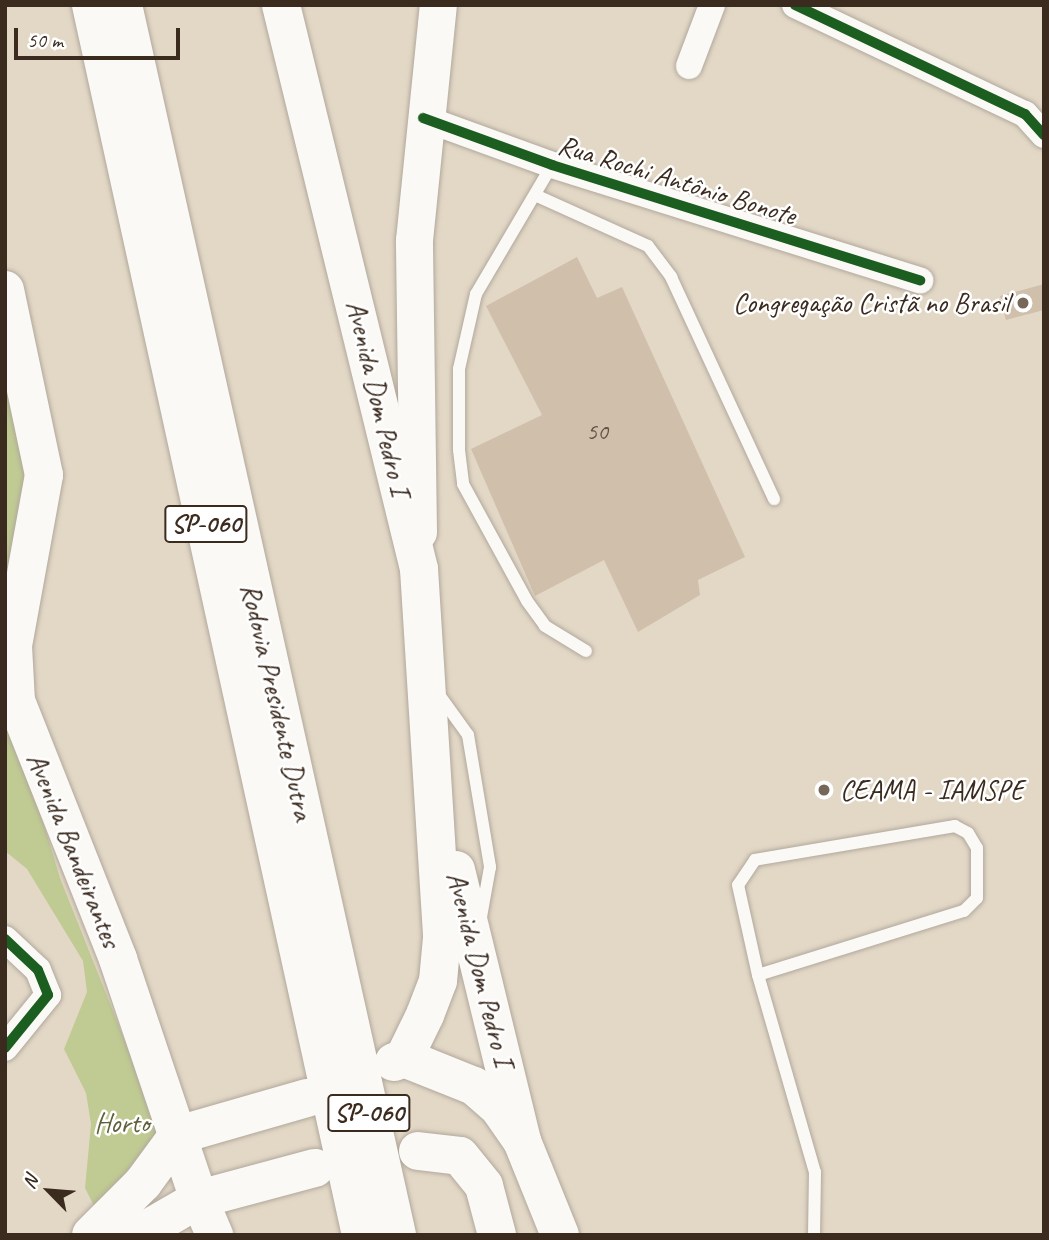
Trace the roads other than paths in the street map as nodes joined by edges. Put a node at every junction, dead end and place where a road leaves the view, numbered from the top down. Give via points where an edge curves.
1 (91, 5) edge
2 (123, 5) edge
3 (281, 5) edge
4 (438, 5) edge
5 (712, 5) edge
6 (795, 5) edge
7 (689, 66) dead end
8 (423, 118) junction
9 (1044, 135) edge
10 (552, 165) junction
11 (536, 195) junction
12 (920, 280) dead end
13 (5, 289) edge
14 (774, 499) dead end
15 (419, 569) junction
16 (586, 651) dead end
17 (430, 682) junction
18 (438, 797) junction
19 (5, 939) edge
20 (475, 948) junction
21 (758, 975) junction
22 (5, 1048) edge
23 (307, 1098) dead end
24 (178, 1135) junction
25 (522, 1140) junction
26 (418, 1151) dead end
27 (315, 1168) dead end
28 (199, 1199) junction
29 (91, 1235) edge
30 (137, 1235) edge
31 (214, 1235) edge
32 (360, 1235) edge
33 (397, 1235) edge
34 (497, 1235) edge
35 (560, 1235) edge
36 (814, 1235) edge

1 - 32 main road, Rodovia Presidente Dutra / SP-060
2 - 33 main road, Rodovia Presidente Dutra / SP-060
3 - 15 main road, Avenida Dom Pedro I
4 - 8 main road
5 - 7 street
6 - 9 street via 1025,114
8 - 10 street, Rua Rochi Antônio Bonote
8 - 15 main road via 414,240
10 - 11 lane
10 - 12 street, Rua Rochi Antônio Bonote
11 - 14 lane via 648,246 671,277
11 - 16 lane via 476,294 459,369 463,484 545,626
13 - 24 main road, Avenida Bandeirantes via 44,475 13,646 16,701
15 - 17 main road, Avenida Dom Pedro I
17 - 18 main road, Avenida Dom Pedro I
17 - 20 lane via 468,735 480,800 489,867
18 - 20 main road, Avenida Dom Pedro I
18 - 25 main road, Avenida Dom Pedro I via 438,981 399,1060 474,1086
19 - 22 street via 38,970 48,995
20 - 25 main road, Avenida Dom Pedro I
21 - 21 lane via 738,885 755,860 955,825 968,833 977,848 977,898 964,911
21 - 36 lane via 815,1172
23 - 24 main road
24 - 28 main road, Avenida Bandeirantes
24 - 29 main road via 143,1183
25 - 35 main road
26 - 34 main road via 460,1156 484,1186
27 - 28 main road
28 - 30 main road
28 - 31 main road, Avenida Bandeirantes

